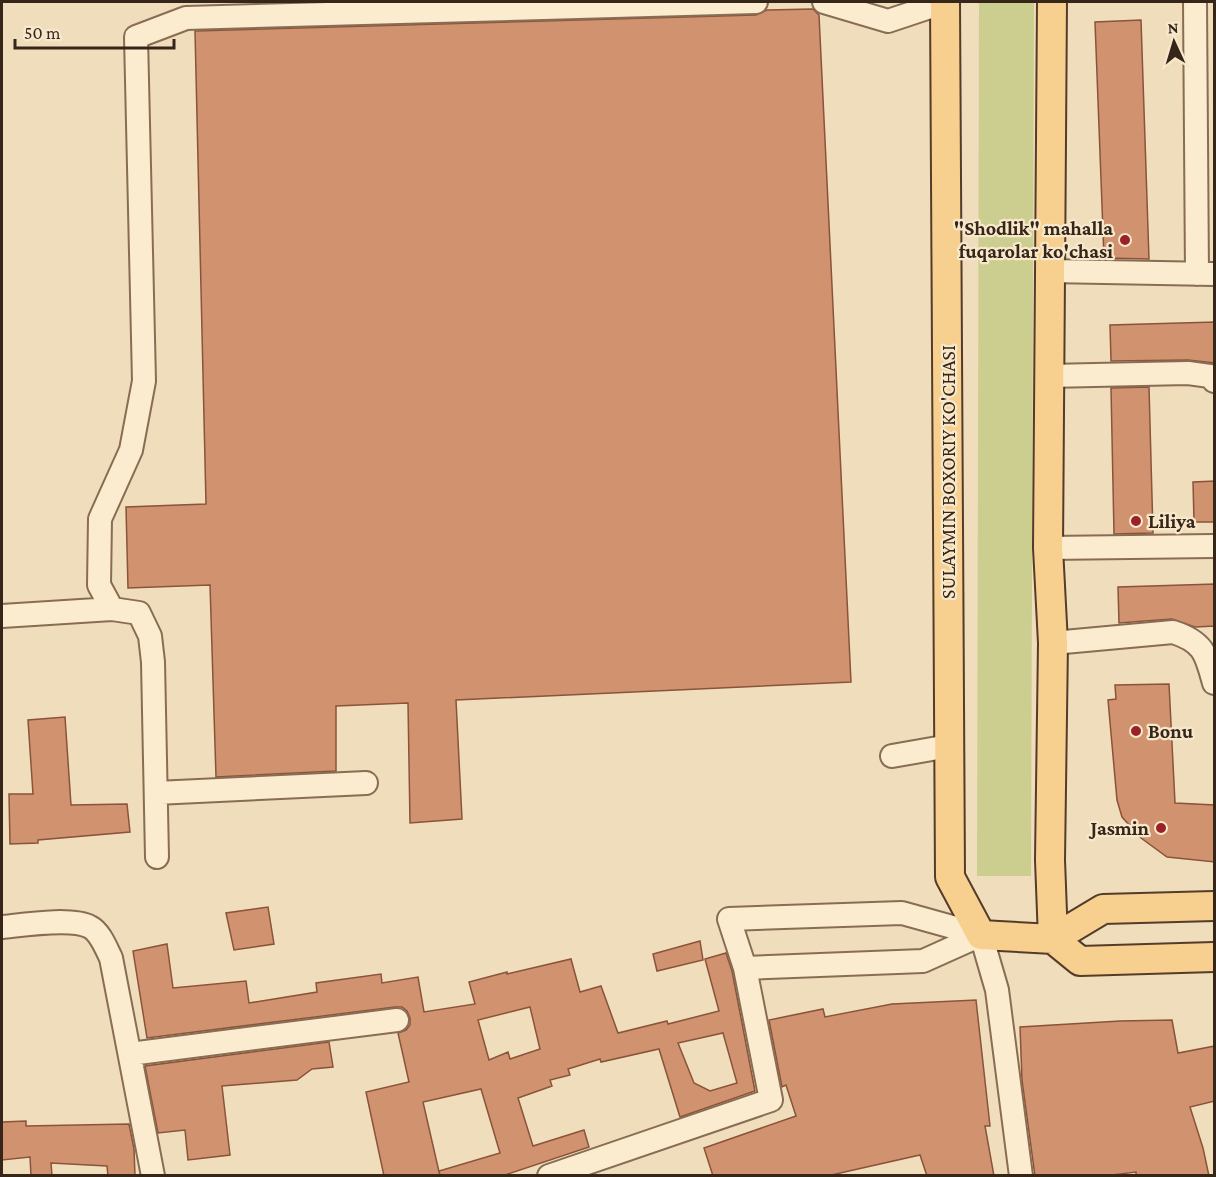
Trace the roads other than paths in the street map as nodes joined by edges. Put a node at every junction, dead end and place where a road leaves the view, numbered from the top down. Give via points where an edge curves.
1 (756, 2) edge
2 (824, 2) edge
3 (945, 2) edge
4 (1052, 2) edge
5 (1195, 2) edge
6 (1049, 271) junction
7 (1206, 274) edge
8 (1048, 376) junction
9 (1215, 381) edge
10 (1215, 546) edge
11 (1048, 548) junction
12 (112, 609) junction
13 (2, 616) edge
14 (1053, 643) junction
15 (1215, 683) edge
16 (949, 746) junction
17 (892, 756) dead end
18 (366, 783) dead end
19 (156, 793) junction
20 (157, 857) dead end
21 (1215, 906) edge
22 (2, 927) edge
23 (981, 935) junction
24 (1053, 939) junction
25 (1215, 957) edge
26 (745, 968) junction
27 (397, 1020) dead end
28 (130, 1054) junction
29 (153, 1176) edge
30 (549, 1176) edge
31 (1021, 1176) edge

1 - 12 street via 186,18 136,37 144,381 130,450 100,519 99,585
2 - 3 street via 888,21
3 - 16 main road, SULAYMIN BOXORIY KO'CHASI
4 - 6 main road
5 - 7 street
6 - 7 street
6 - 8 main road
8 - 9 street via 1188,372 1210,376
8 - 11 main road
10 - 11 street
11 - 14 main road
12 - 13 street
12 - 19 street via 139,614 150,636
14 - 15 street via 1173,632 1190,637 1205,653
14 - 24 main road
16 - 17 street
16 - 23 main road, SULAYMIN BOXORIY KO'CHASI via 950,876
18 - 19 street
19 - 20 street
21 - 24 main road via 1103,909
22 - 28 street via 63,922 90,927 111,958
23 - 24 main road
23 - 26 street via 923,961
23 - 26 street via 902,913 729,919
23 - 31 street via 997,990
24 - 25 main road via 1080,961
26 - 30 street via 771,1100
27 - 28 street
28 - 29 street

